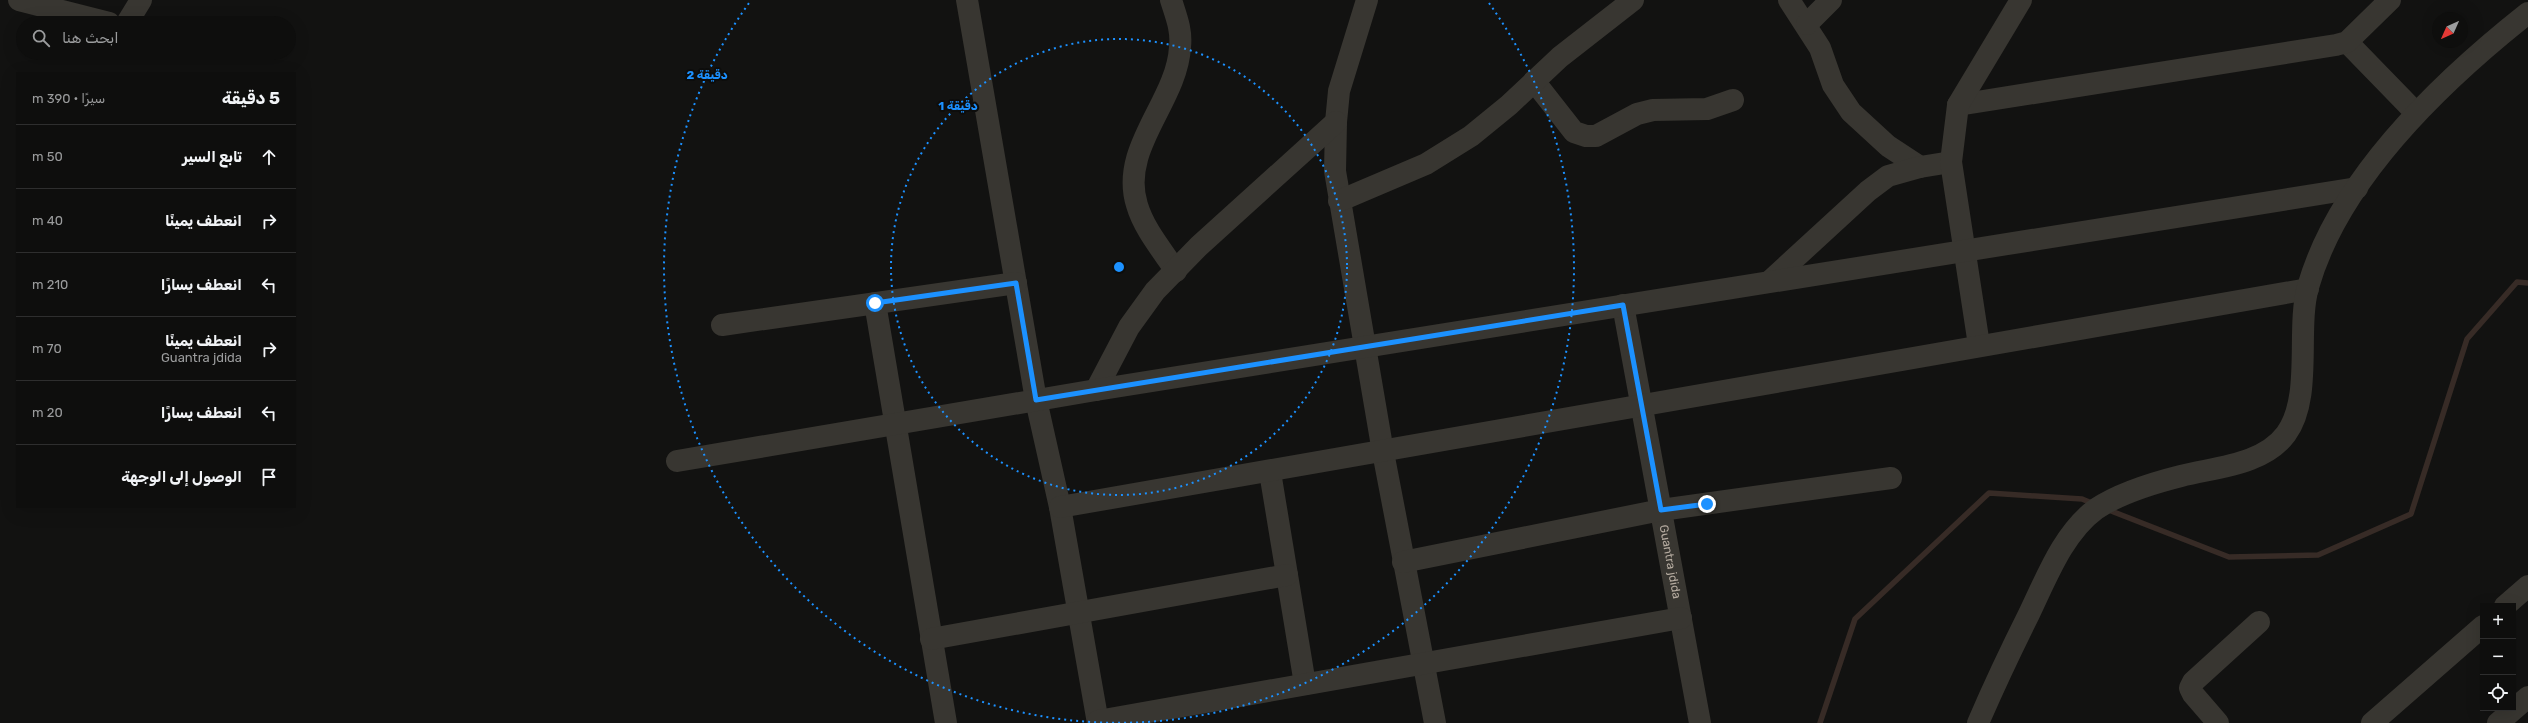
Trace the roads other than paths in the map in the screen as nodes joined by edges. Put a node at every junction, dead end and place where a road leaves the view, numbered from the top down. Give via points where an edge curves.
1 (19, 0) edge
2 (141, 0) edge
3 (967, 0) edge
4 (1171, 0) edge
5 (1367, 0) edge
6 (1633, 0) edge
7 (1790, 0) edge
8 (1831, 0) edge
9 (2021, 0) edge
10 (2390, 0) edge
11 (84, 8) edge
12 (2528, 13) edge
13 (97, 16) edge
14 (131, 16) edge
15 (1807, 24) junction
16 (2347, 42) junction
17 (1534, 81) junction
18 (1733, 100) dead end
19 (1958, 105) junction
20 (2416, 113) junction
21 (1336, 122) junction
22 (1951, 162) junction
23 (1920, 167) junction
24 (2357, 188) junction
25 (1339, 201) junction
26 (1966, 251) junction
27 (1176, 271) junction
28 (1770, 281) junction
29 (1016, 283) junction
30 (2308, 289) junction
31 (875, 303) junction
32 (1623, 305) junction
33 (722, 325) dead end
34 (1979, 345) junction
35 (1366, 347) junction
36 (1096, 390) junction
37 (1036, 400) junction
38 (1642, 407) junction
39 (894, 424) junction
40 (1383, 452) junction
41 (677, 461) dead end
42 (1270, 472) junction
43 (1891, 478) dead end
44 (1060, 507) junction
45 (1661, 510) junction
46 (1403, 562) junction
47 (1288, 575) junction
48 (2528, 586) edge
49 (2508, 603) edge
50 (1079, 612) junction
51 (1681, 618) junction
52 (2259, 622) dead end
53 (2480, 629) edge
54 (932, 639) junction
55 (1424, 663) junction
56 (1305, 684) junction
57 (2528, 697) edge
58 (1098, 722) edge
59 (1697, 722) edge
60 (946, 723) edge
61 (1435, 723) edge
62 (1978, 723) edge
63 (2218, 723) edge
64 (2372, 723) edge
65 (2498, 723) edge

1 - 11 street
2 - 14 street
3 - 29 street
4 - 27 street via 1180,30 1178,62 1140,148 1134,177 1137,205 1148,229
5 - 21 street via 1339,92
6 - 17 street via 1600,24
7 - 15 street
8 - 15 street
9 - 19 street
10 - 16 street
11 - 13 street
12 - 20 street via 2481,50
15 - 23 street via 1820,48 1833,85 1851,112 1888,146
16 - 19 street
16 - 20 street
17 - 18 street via 1574,132 1586,136 1596,136 1637,114 1653,110 1707,109
17 - 25 street via 1471,136 1426,164
19 - 22 street
20 - 24 street
21 - 25 street via 1335,171
21 - 27 street
22 - 23 street
22 - 26 street
23 - 28 street via 1888,176 1868,191
24 - 26 street
24 - 30 street via 2325,244
25 - 35 street
26 - 28 street
26 - 34 street
27 - 36 street via 1156,291 1129,327
28 - 32 street
29 - 31 street
29 - 37 street
30 - 34 street
30 - 62 street via 2300,393 2296,412 2286,433 2272,448 2240,463 2180,476 2129,493 2096,510 2076,529 2057,557
31 - 33 street
31 - 39 street
32 - 35 street
32 - 38 street, Guantra jdida
34 - 38 street
35 - 36 street
35 - 40 street
36 - 37 street
37 - 39 street
37 - 44 street
38 - 40 street
38 - 45 street, Guantra jdida
39 - 41 street
39 - 54 street
40 - 42 street
40 - 46 street
42 - 44 street
42 - 47 street
43 - 45 street
44 - 50 street
45 - 46 street
45 - 51 street, Guantra jdida
46 - 55 street
47 - 50 street
47 - 56 street
48 - 49 street
50 - 54 street
50 - 58 street
51 - 55 street
51 - 59 street, Guantra jdida
52 - 63 street via 2193,682 2190,688
53 - 64 street
54 - 60 street
55 - 56 street
55 - 61 street
56 - 58 street
57 - 65 street

